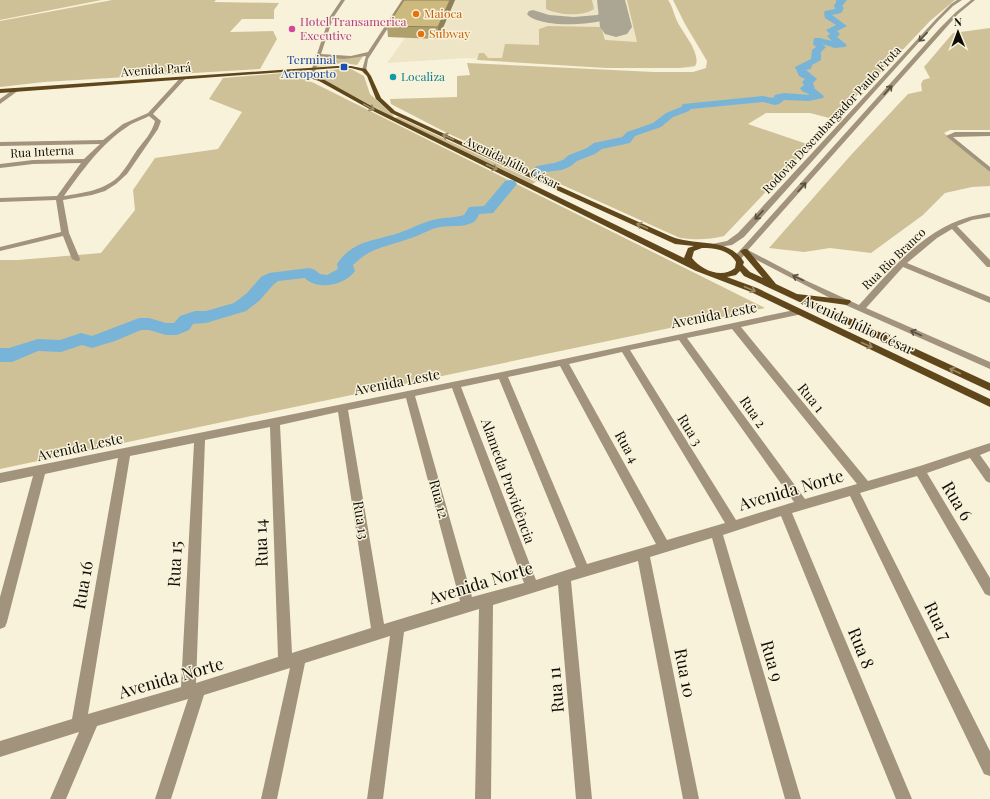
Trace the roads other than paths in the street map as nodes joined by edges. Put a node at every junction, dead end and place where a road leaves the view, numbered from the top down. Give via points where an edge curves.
1 (343, 0) edge
2 (404, 0) edge
3 (960, 0) edge
4 (973, 0) edge
5 (370, 53) junction
6 (317, 55) junction
7 (338, 67) junction
8 (313, 69) junction
9 (364, 70) junction
10 (284, 71) junction
11 (311, 77) junction
12 (184, 78) junction
13 (321, 80) junction
14 (16, 90) junction
15 (0, 91) edge
16 (0, 102) edge
17 (150, 114) junction
18 (990, 134) edge
19 (105, 142) junction
20 (0, 144) edge
21 (86, 161) junction
22 (0, 166) edge
23 (990, 170) edge
24 (75, 195) junction
25 (59, 198) junction
26 (0, 200) edge
27 (61, 210) junction
28 (990, 215) edge
29 (953, 226) junction
30 (65, 233) junction
31 (711, 246) junction
32 (0, 249) edge
33 (741, 258) junction
34 (76, 259) dead end
35 (902, 264) junction
36 (990, 264) edge
37 (694, 266) junction
38 (714, 275) junction
39 (774, 287) junction
40 (792, 296) junction
41 (990, 300) edge
42 (847, 302) junction
43 (861, 308) junction
44 (799, 312) junction
45 (735, 326) junction
46 (681, 336) junction
47 (624, 348) junction
48 (563, 362) junction
49 (990, 366) edge
50 (502, 375) junction
51 (456, 385) junction
52 (990, 387) edge
53 (410, 394) junction
54 (990, 403) edge
55 (342, 407) junction
56 (275, 422) junction
57 (200, 437) junction
58 (990, 447) edge
59 (125, 452) junction
60 (973, 454) junction
61 (990, 454) edge
62 (40, 470) junction
63 (920, 471) junction
64 (0, 478) edge
65 (990, 478) edge
66 (866, 486) junction
67 (853, 491) junction
68 (802, 505) junction
69 (785, 511) junction
70 (733, 526) junction
71 (716, 532) junction
72 (664, 547) junction
73 (643, 555) junction
74 (584, 571) junction
75 (564, 577) junction
76 (532, 587) junction
77 (990, 590) edge
78 (486, 601) junction
79 (468, 605) junction
80 (0, 622) edge
81 (398, 627) junction
82 (379, 633) junction
83 (299, 657) junction
84 (285, 662) junction
85 (194, 690) junction
86 (85, 722) junction
87 (0, 749) edge
88 (990, 768) edge
89 (58, 799) edge
90 (163, 799) edge
91 (269, 799) edge
92 (375, 799) edge
93 (483, 799) edge
94 (584, 799) edge
95 (691, 799) edge
96 (793, 799) edge
97 (904, 799) edge

1 - 6 street via 331,18
2 - 5 street
3 -> 31 street, Rodovia Desembargador Paulo Frota via 938,19 741,235 729,243
33 -> 4 street, Rodovia Desembargador Paulo Frota via 942,29
5 - 6 street via 340,57
5 - 9 street
6 - 8 street
7 - 8 main road
7 - 9 main road
7 - 13 main road via 323,71 319,77
8 - 10 main road, Avenida Pará
8 - 11 street
31 -> 9 main road, Avenida Júlio César via 678,242 393,112 379,99 370,76
10 - 11 main road, Avenida Júlio César
10 - 12 main road, Avenida Pará
11 - 13 main road, Avenida Júlio César
12 - 14 main road, Avenida Pará
12 - 17 street
13 -> 37 main road, Avenida Júlio César via 375,110
14 - 15 main road, Avenida Pará
14 - 16 street
17 - 19 street via 125,124
17 - 24 street via 158,123 119,179 103,189
18 - 23 street via 949,136
19 - 20 street
19 - 21 street
21 - 22 street, Rua Interna via 33,162
21 - 25 street
24 - 25 street
24 - 27 street
25 - 26 street
25 - 27 street
27 - 30 street
28 - 29 street, Rua Rio Branco via 969,218
29 - 35 street, Rua Rio Branco via 937,234
29 - 36 street
30 - 32 street
30 - 34 street
31 - 33 main road, Avenida Júlio César via 728,250
31 - 37 main road via 691,250 688,258
33 - 38 main road via 734,273
33 - 39 main road
33 - 39 main road, Avenida Júlio César via 747,274
42 -> 33 street, Avenida Júlio César via 777,268
35 - 41 street
35 - 43 street, Rua Rio Branco
37 - 38 main road, Avenida Júlio César
38 -> 44 main road, Avenida Júlio César via 754,290
39 - 40 main road, Avenida Júlio César
40 - 42 main road
52 -> 40 main road, Avenida Júlio César
42 - 43 street, Avenida Júlio César
49 -> 43 street, Avenida Júlio César
44 - 45 street, Avenida Leste
44 -> 54 main road, Avenida Júlio César
45 - 46 street, Avenida Leste
45 - 66 street, Rua 1
46 - 47 street, Avenida Leste
46 - 68 street, Rua 2
47 - 48 street, Avenida Leste
47 - 70 street, Rua 3
48 - 50 street, Avenida Leste
48 - 72 street, Rua 4
50 - 51 street, Avenida Leste
50 - 74 street
51 - 53 street, Avenida Leste
51 - 76 street, Alameda Providência
53 - 55 street, Avenida Leste
53 - 79 street, Rua 12
55 - 56 street, Avenida Leste
55 - 82 street, Rua 13
56 - 57 street, Avenida Leste
56 - 84 street, Rua 14
57 - 59 street, Avenida Leste
57 - 85 street, Rua 15
58 - 60 street
59 - 62 street, Avenida Leste
59 - 86 street, Rua 16
60 - 61 street
60 - 63 street, Avenida Norte
60 - 65 street
62 - 64 street, Avenida Leste
62 - 80 street
63 - 66 street, Avenida Norte
63 - 77 street, Rua 6
66 - 67 street, Avenida Norte
67 - 68 street, Avenida Norte
67 - 88 street, Rua 7
68 - 69 street, Avenida Norte
69 - 70 street, Avenida Norte
69 - 97 street, Rua 8
70 - 71 street, Avenida Norte
71 - 72 street, Avenida Norte
71 - 96 street, Rua 9
72 - 73 street, Avenida Norte
73 - 74 street, Avenida Norte
73 - 95 street, Rua 10
74 - 75 street, Avenida Norte
75 - 76 street, Avenida Norte
75 - 94 street, Rua 11
76 - 78 street, Avenida Norte
78 - 79 street, Avenida Norte
78 - 93 street
79 - 81 street, Avenida Norte
81 - 82 street, Avenida Norte
81 - 92 street
82 - 83 street, Avenida Norte
83 - 84 street, Avenida Norte
83 - 91 street
84 - 85 street, Avenida Norte
85 - 86 street, Avenida Norte
85 - 90 street, Rua 15
86 - 87 street, Avenida Norte
86 - 89 street, Rua 16

